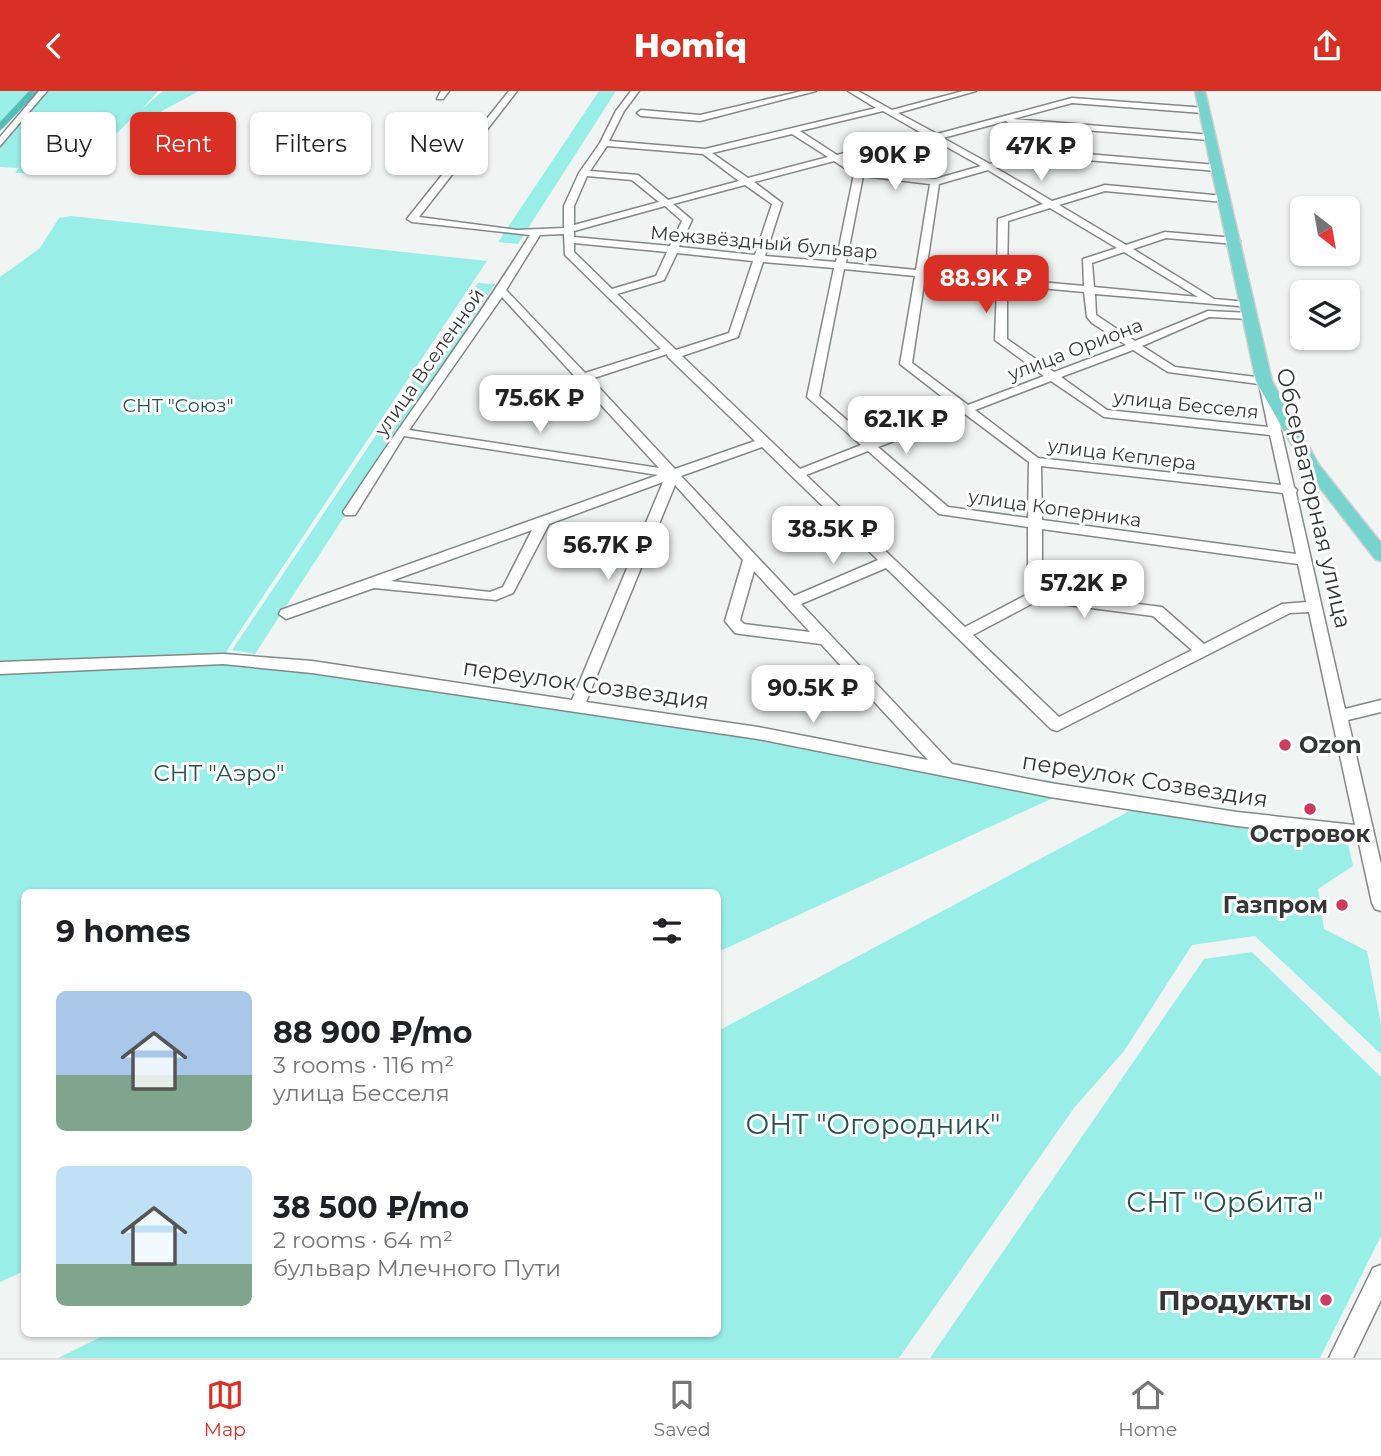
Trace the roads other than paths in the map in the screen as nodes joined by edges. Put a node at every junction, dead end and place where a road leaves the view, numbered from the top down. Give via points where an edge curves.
1 (43, 91) edge
2 (513, 91) edge
3 (635, 91) edge
4 (812, 91) edge
5 (852, 91) edge
6 (972, 91) edge
7 (1200, 91) edge
8 (1053, 92) edge
9 (1065, 101) junction
10 (1203, 110) junction
11 (886, 111) junction
12 (641, 113) dead end
13 (1002, 119) junction
14 (792, 130) junction
15 (932, 135) junction
16 (1209, 137) junction
17 (0, 143) edge
18 (604, 143) junction
19 (705, 152) junction
20 (833, 156) junction
21 (987, 166) junction
22 (1217, 168) junction
23 (584, 173) junction
24 (859, 173) junction
25 (744, 180) junction
26 (935, 182) junction
27 (1224, 199) junction
28 (665, 202) junction
29 (1048, 205) junction
30 (537, 232) junction
31 (569, 233) junction
32 (1235, 241) junction
33 (1124, 249) junction
34 (673, 251) junction
35 (759, 259) junction
36 (839, 267) junction
37 (920, 274) junction
38 (1003, 282) junction
39 (501, 290) junction
40 (1089, 290) junction
41 (608, 293) junction
42 (1214, 302) junction
43 (1248, 310) junction
44 (1133, 346) junction
45 (670, 353) junction
46 (1052, 376) junction
47 (583, 378) junction
48 (1265, 381) junction
49 (967, 409) junction
50 (401, 432) junction
51 (1276, 432) junction
52 (764, 442) junction
53 (869, 446) junction
54 (1035, 461) junction
55 (674, 474) junction
56 (797, 474) junction
57 (1291, 491) junction
58 (350, 512) dead end
59 (543, 522) junction
60 (1035, 523) junction
61 (1381, 555) edge
62 (751, 557) junction
63 (1305, 560) junction
64 (887, 562) junction
65 (373, 584) junction
66 (1035, 596) junction
67 (792, 603) junction
68 (1316, 608) junction
69 (286, 614) dead end
70 (963, 634) junction
71 (826, 639) junction
72 (1203, 652) junction
73 (0, 669) edge
74 (577, 706) junction
75 (1381, 706) edge
76 (1338, 717) junction
77 (949, 772) junction
78 (1365, 833) junction
79 (1381, 903) edge
80 (1381, 1276) edge
81 (1340, 1358) edge

1 - 17 street
2 - 30 street via 412,219
3 - 18 street
4 - 12 street via 695,118
5 - 11 street
6 - 11 street
7 - 10 main road, Обсерваторная улица
8 - 9 street
9 - 10 street
9 - 13 street
10 - 16 main road, Обсерваторная улица
11 - 14 street
11 - 15 street
13 - 15 street
13 - 16 street
14 - 19 street
14 - 20 street
15 - 20 street
15 - 21 street
16 - 22 main road, Обсерваторная улица
18 - 19 street
18 - 23 street
19 - 25 street
20 - 24 street
20 - 25 street
21 - 22 street via 1039,153
21 - 26 street
21 - 29 street
22 - 27 main road, Обсерваторная улица
23 - 28 street via 635,177
23 - 31 street via 569,206
24 - 26 street
24 - 36 street, улица Коперника
25 - 28 street
25 - 35 street via 777,203
26 - 37 street, улица Кеплера
27 - 29 street, улица Бесселя via 1105,188
27 - 32 main road, Обсерваторная улица
28 - 31 street
28 - 34 street via 687,220
29 - 33 street
29 - 38 street, улица Бесселя via 1003,219
30 - 31 street
30 - 39 street, улица Вселенной
31 - 34 street, Межзвёздный бульвар
31 - 41 street via 569,253
32 - 33 street via 1165,235
32 - 43 main road, Обсерваторная улица
33 - 40 street via 1087,261
33 - 42 street
34 - 35 street, Межзвёздный бульвар
34 - 41 street via 660,278
35 - 36 street, Межзвёздный бульвар
35 - 45 street via 734,335
36 - 37 street, Межзвёздный бульвар
36 - 53 street, улица Коперника via 813,397
37 - 38 street, Межзвёздный бульвар
37 - 49 street, улица Кеплера via 906,364
38 - 40 street, Межзвёздный бульвар
38 - 46 street, улица Бесселя via 1001,340
39 - 47 street
39 - 50 street, улица Вселенной
40 - 42 street, Межзвёздный бульвар
40 - 44 street via 1091,315
41 - 45 street
42 - 43 street, Межзвёздный бульвар
43 - 44 street, улица Ориона via 1208,314
43 - 48 main road, Обсерваторная улица
44 - 46 street, улица Ориона
44 - 48 street via 1179,372
45 - 47 street
45 - 52 street
46 - 49 street, улица Ориона
46 - 51 street, улица Бесселя via 1104,413
47 - 55 street
48 - 51 street, Обсерваторная улица
48 - 61 main road via 1312,467
49 - 53 street, улица Ориона
49 - 54 street, улица Кеплера
50 - 55 street
50 - 58 street, улица Вселенной
51 - 57 street, Обсерваторная улица
52 - 55 street
52 - 56 street
53 - 56 street, улица Ориона
53 - 60 street, улица Коперника via 944,511
54 - 57 street, улица Кеплера
54 - 60 street
55 - 59 street
55 - 62 street
55 - 74 street
56 - 64 street
57 - 63 street, Обсерваторная улица
59 - 65 street
59 - 65 street via 508,590 491,597
60 - 63 street, улица Коперника
60 - 66 street
62 - 67 street
62 - 71 street via 732,621 740,629
63 - 68 street, Обсерваторная улица
64 - 67 street
64 - 70 street
65 - 69 street
66 - 70 street
66 - 72 street via 1157,611
67 - 71 street
68 - 72 street, переулок Созвездия via 1287,608
68 - 76 street, Обсерваторная улица
70 - 72 street, переулок Созвездия via 1057,725
71 - 77 street
73 - 74 street, переулок Созвездия via 256,661
74 - 77 street, переулок Созвездия via 758,733
75 - 76 street
76 - 78 street, Обсерваторная улица
77 - 78 street, переулок Созвездия via 1224,817
78 - 79 street, Обсерваторная улица
80 - 81 street

